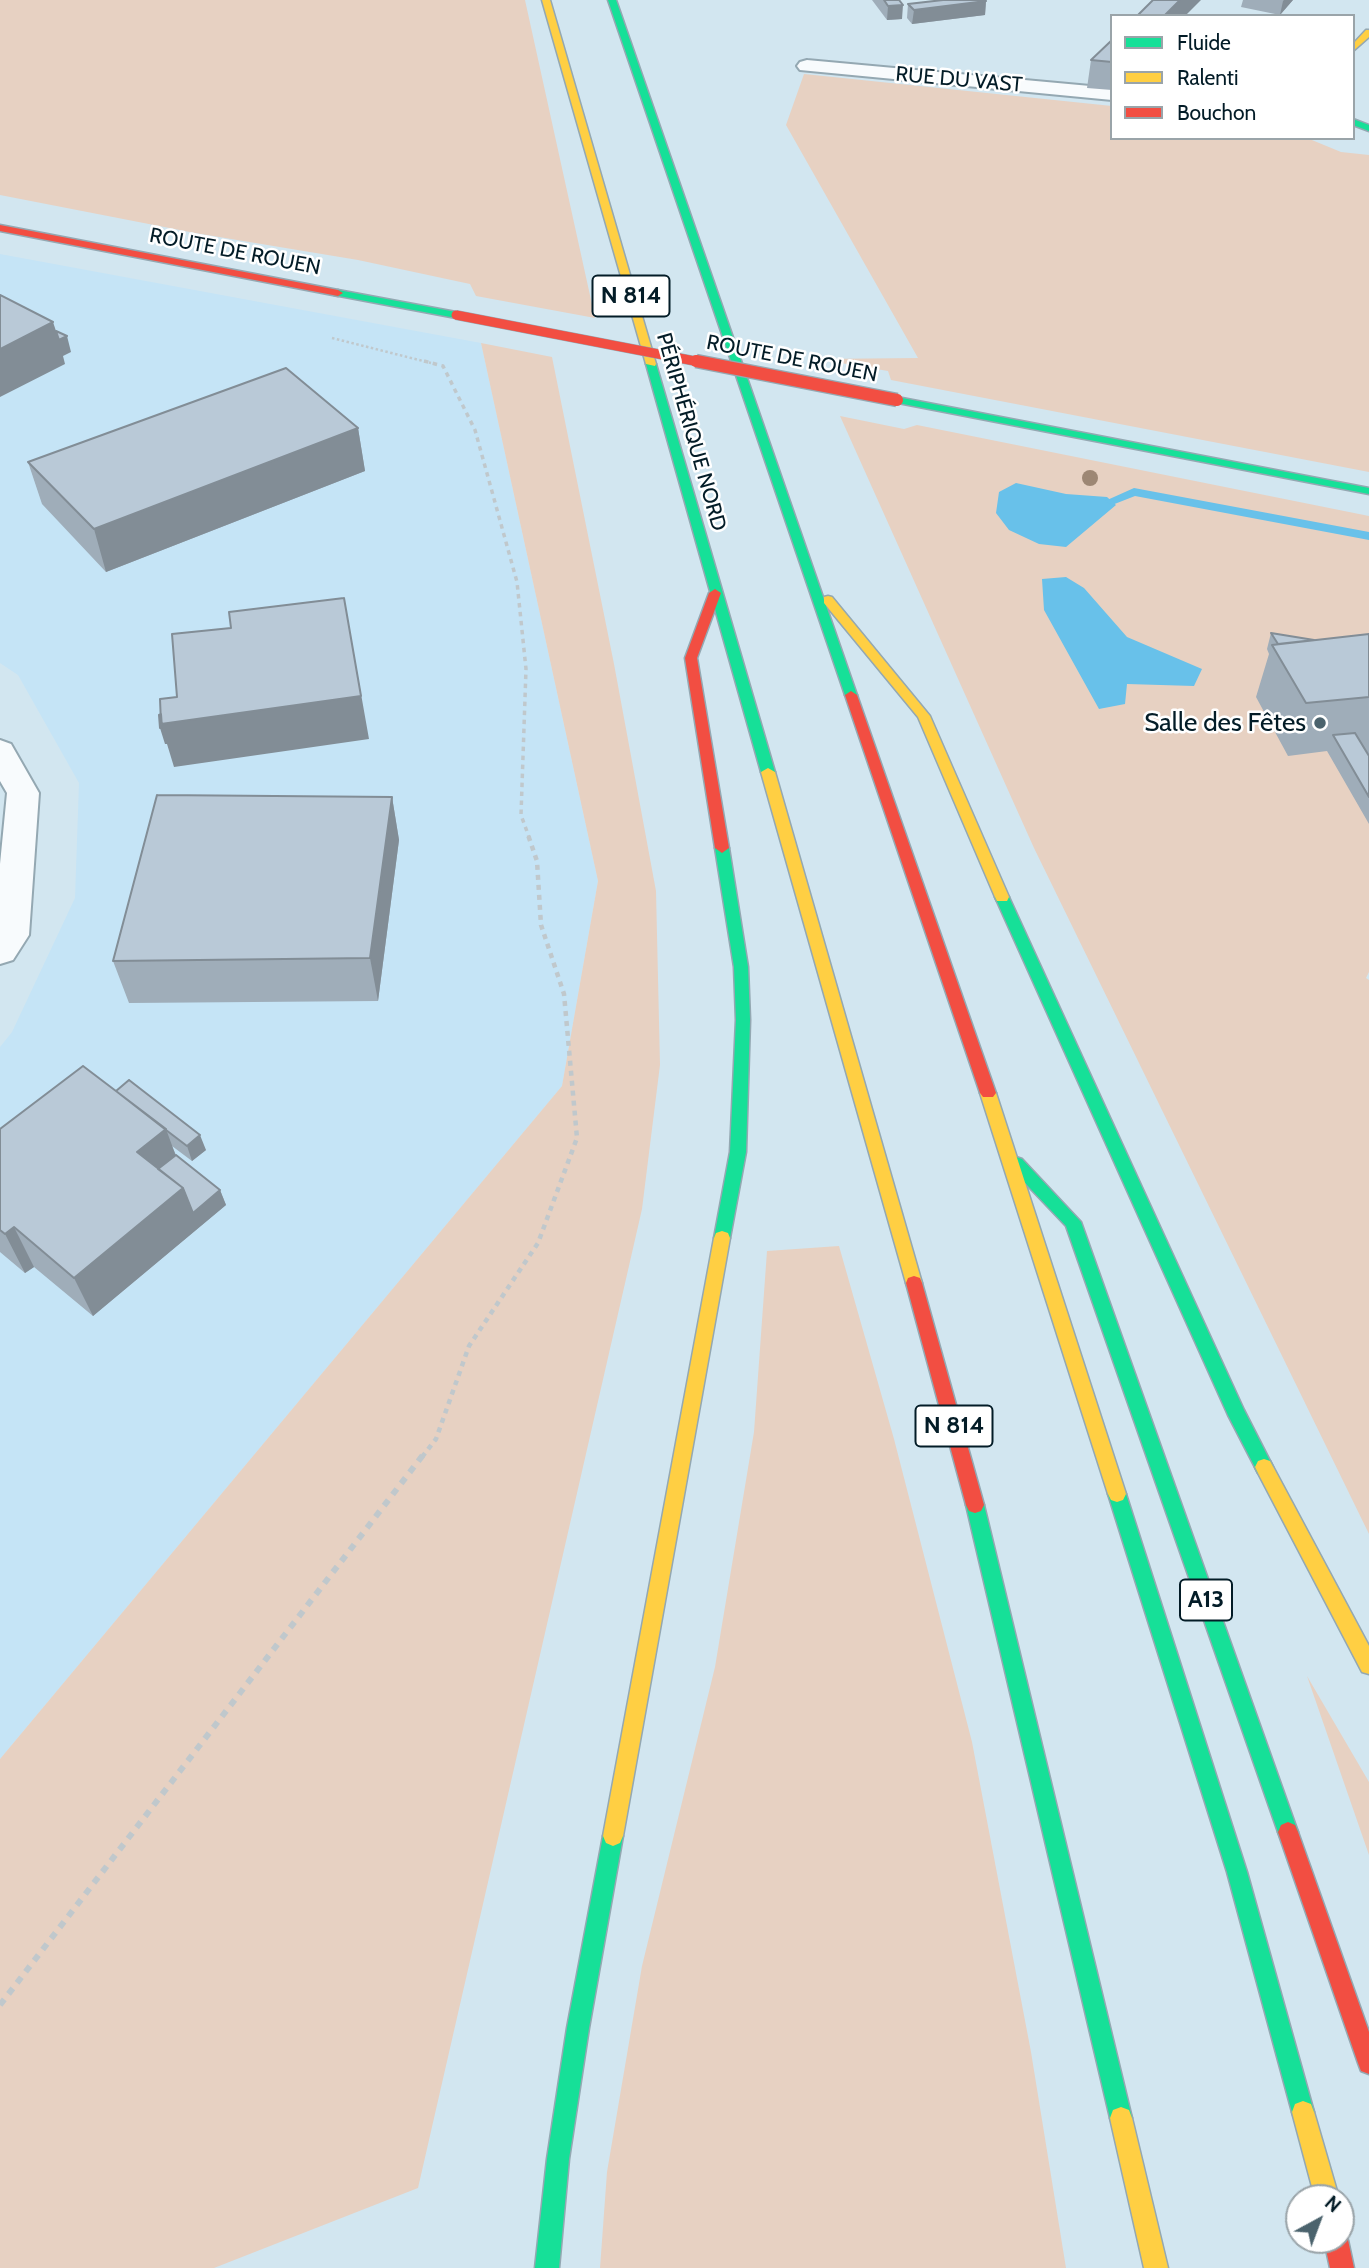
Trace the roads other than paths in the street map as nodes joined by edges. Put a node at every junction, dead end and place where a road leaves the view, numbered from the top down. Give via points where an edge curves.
1 (546, 0) edge
2 (612, 0) edge
3 (1369, 32) edge
4 (1355, 47) edge
5 (807, 66) dead end
6 (1110, 94) edge
7 (0, 228) edge
8 (1369, 491) edge
9 (812, 580) junction
10 (715, 593) junction
11 (0, 751) edge
12 (0, 951) edge
13 (1010, 1156) junction
14 (1369, 1665) edge
15 (1369, 2063) edge
16 (1322, 2184) edge
17 (547, 2268) edge
18 (1156, 2268) edge

1 - 10 main road, PÉRIPHÉRIQUE NORD / N 814
2 - 9 main road, N 814
3 - 4 main road
5 - 6 street, RUE DU VAST
7 - 8 main road, ROUTE DE ROUEN, bridge
9 - 13 main road, N 814
9 - 14 main road, N 814 via 924,716 1237,1415
10 - 17 main road via 691,658 741,967 738,1152 578,2028
10 - 18 main road, N 814 via 991,1564
11 - 12 street via 23,793 11,935
13 - 15 main road, A13 via 1073,1222
13 - 16 main road, N 814 via 1237,1872

